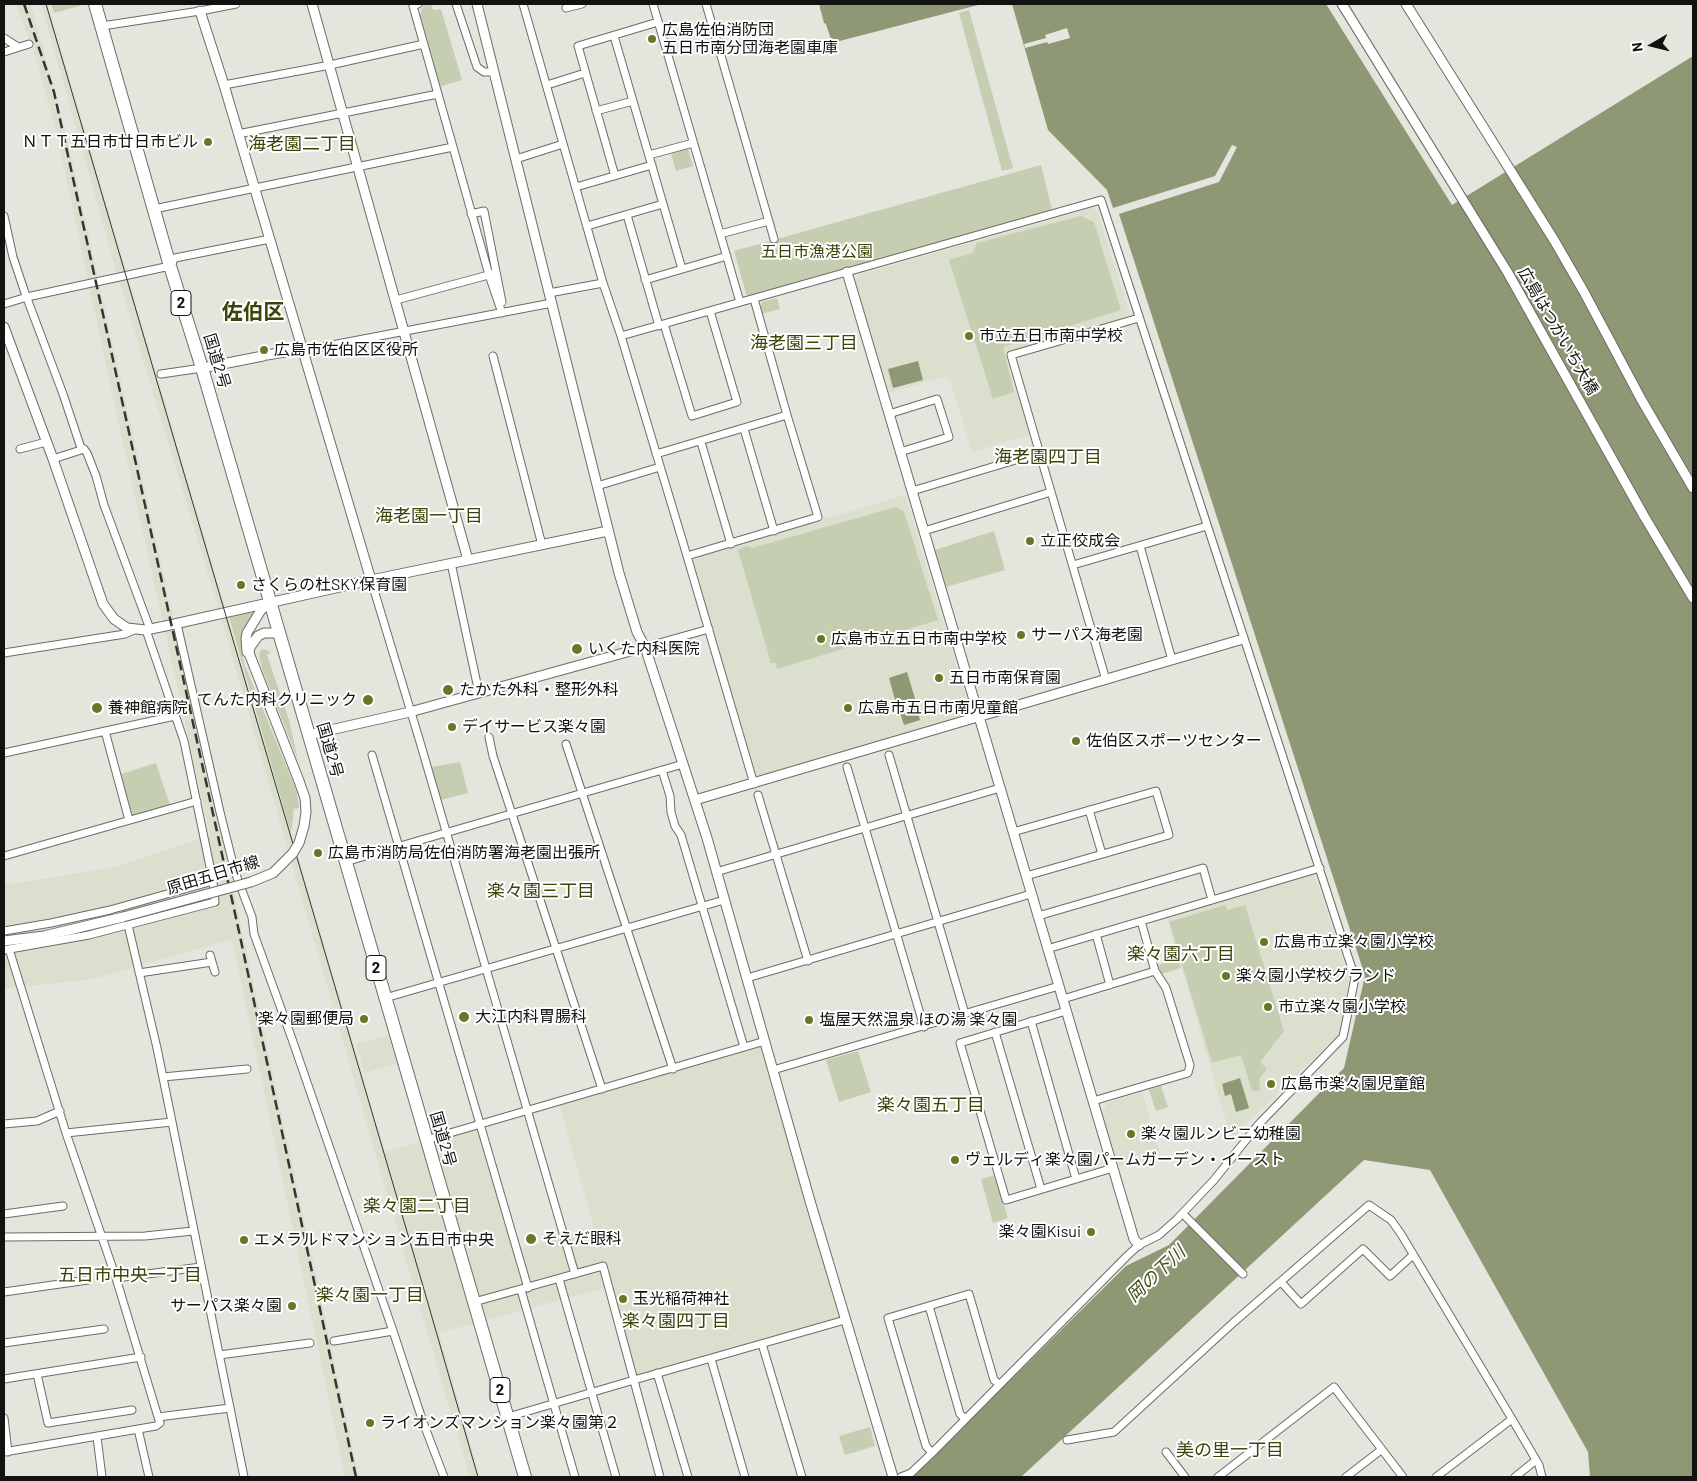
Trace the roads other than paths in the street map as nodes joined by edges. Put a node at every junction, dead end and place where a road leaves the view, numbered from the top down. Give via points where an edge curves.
1 (95, 4) edge
2 (236, 4) edge
3 (312, 4) edge
4 (418, 4) edge
5 (456, 4) edge
6 (477, 4) edge
7 (523, 4) edge
8 (582, 4) edge
9 (653, 4) edge
10 (706, 4) edge
11 (1406, 4) edge
12 (1344, 7) edge
13 (566, 8) dead end
14 (200, 11) junction
15 (658, 22) junction
16 (102, 26) junction
17 (614, 36) junction
18 (4, 38) edge
19 (29, 44) dead end
20 (424, 44) junction
21 (18, 48) junction
22 (4, 52) edge
23 (330, 65) junction
24 (494, 72) junction
25 (585, 73) junction
26 (224, 84) junction
27 (547, 85) junction
28 (438, 94) junction
29 (633, 101) junction
30 (596, 111) junction
31 (344, 113) junction
32 (238, 134) junction
33 (693, 143) junction
34 (563, 144) junction
35 (453, 147) junction
36 (649, 155) junction
37 (516, 159) junction
38 (652, 165) junction
39 (360, 167) junction
40 (615, 176) junction
41 (576, 186) junction
42 (255, 189) junction
43 (663, 204) junction
44 (154, 209) junction
45 (471, 214) junction
46 (626, 215) junction
47 (4, 216) edge
48 (769, 221) junction
49 (587, 226) junction
50 (720, 234) junction
51 (270, 239) junction
52 (774, 239) dead end
53 (726, 256) junction
54 (170, 266) junction
55 (682, 269) junction
56 (496, 272) junction
57 (847, 272) junction
58 (489, 275) junction
59 (645, 280) junction
60 (603, 283) junction
61 (27, 297) junction
62 (550, 298) junction
63 (754, 299) junction
64 (396, 300) junction
65 (740, 302) junction
66 (4, 304) edge
67 (710, 311) junction
68 (502, 313) junction
69 (1139, 318) junction
70 (662, 325) junction
71 (4, 327) edge
72 (405, 331) junction
73 (621, 336) junction
74 (302, 349) junction
75 (493, 356) dead end
76 (202, 368) junction
77 (161, 374) dead end
78 (889, 414) junction
79 (787, 415) junction
80 (744, 429) junction
81 (46, 442) junction
82 (700, 442) junction
83 (84, 449) junction
84 (20, 450) dead end
85 (900, 452) junction
86 (1039, 453) junction
87 (656, 454) junction
88 (53, 459) junction
89 (660, 467) junction
90 (597, 486) junction
91 (1693, 488) edge
92 (912, 491) junction
93 (1052, 492) junction
94 (1207, 526) junction
95 (774, 530) junction
96 (608, 531) junction
97 (924, 531) junction
98 (731, 544) junction
99 (542, 545) junction
100 (1140, 546) junction
101 (687, 556) junction
102 (468, 560) junction
103 (451, 564) junction
104 (1073, 566) junction
105 (371, 580) junction
106 (1693, 598) edge
107 (269, 602) junction
108 (177, 624) junction
109 (134, 630) junction
110 (148, 630) junction
111 (709, 630) junction
112 (278, 633) junction
113 (1243, 639) junction
114 (645, 647) junction
115 (4, 653) edge
116 (250, 660) junction
117 (1172, 660) junction
118 (1106, 680) junction
119 (479, 693) junction
120 (410, 712) junction
121 (175, 716) junction
122 (979, 717) junction
123 (105, 731) junction
124 (308, 735) junction
125 (489, 736) dead end
126 (566, 744) dead end
127 (4, 753) edge
128 (889, 754) dead end
129 (372, 755) dead end
130 (683, 764) junction
131 (848, 767) dead end
132 (662, 770) junction
133 (754, 784) junction
134 (1000, 788) junction
135 (583, 793) junction
136 (758, 795) dead end
137 (695, 800) junction
138 (197, 802) junction
139 (1089, 810) junction
140 (512, 813) junction
141 (906, 816) junction
142 (130, 820) junction
143 (865, 828) junction
144 (1013, 832) junction
145 (447, 833) junction
146 (398, 847) junction
147 (1102, 854) junction
148 (776, 855) junction
149 (4, 856) edge
150 (345, 862) junction
151 (1320, 868) junction
152 (716, 872) junction
153 (1026, 876) junction
154 (213, 881) junction
155 (1031, 894) junction
156 (724, 900) junction
157 (1212, 900) junction
158 (702, 906) junction
159 (1038, 916) junction
160 (125, 921) junction
161 (1141, 921) junction
162 (938, 922) junction
163 (627, 928) junction
164 (4, 931) edge
165 (897, 934) junction
166 (1096, 934) junction
167 (4, 941) edge
168 (556, 948) junction
169 (1047, 948) junction
170 (6, 950) edge
171 (808, 961) junction
172 (487, 969) junction
173 (1155, 971) junction
174 (215, 972) dead end
175 (139, 973) junction
176 (747, 978) junction
177 (438, 983) junction
178 (1110, 985) junction
179 (1059, 986) junction
180 (385, 998) junction
181 (1062, 999) junction
182 (1066, 1011) junction
183 (965, 1014) junction
184 (1030, 1021) junction
185 (924, 1026) junction
186 (995, 1032) junction
187 (765, 1041) junction
188 (744, 1047) junction
189 (247, 1069) dead end
190 (673, 1069) junction
191 (773, 1070) junction
192 (163, 1077) junction
193 (602, 1089) junction
194 (1093, 1101) junction
195 (528, 1110) junction
196 (60, 1112) junction
197 (172, 1122) junction
198 (4, 1124) edge
199 (480, 1125) junction
200 (66, 1133) junction
201 (426, 1140) junction
202 (1112, 1168) junction
203 (1076, 1179) junction
204 (1041, 1189) junction
205 (63, 1206) dead end
206 (4, 1214) edge
207 (1186, 1216) dead end
208 (193, 1231) junction
209 (102, 1236) junction
210 (4, 1237) edge
211 (1139, 1245) junction
212 (1413, 1255) junction
213 (201, 1267) junction
214 (575, 1274) junction
215 (1244, 1274) dead end
216 (116, 1278) junction
217 (559, 1279) junction
218 (88, 1280) dead end
219 (1281, 1282) junction
220 (528, 1288) junction
221 (520, 1290) junction
222 (4, 1292) edge
223 (474, 1302) junction
224 (929, 1306) junction
225 (845, 1320) junction
226 (104, 1329) dead end
227 (393, 1331) junction
228 (334, 1341) dead end
229 (4, 1343) edge
230 (310, 1343) dead end
231 (762, 1344) junction
232 (219, 1355) junction
233 (141, 1357) junction
234 (711, 1358) junction
235 (658, 1373) junction
236 (37, 1374) junction
237 (4, 1379) edge
238 (634, 1380) junction
239 (999, 1384) junction
240 (592, 1392) junction
241 (554, 1403) junction
242 (230, 1408) junction
243 (132, 1410) dead end
244 (158, 1417) junction
245 (508, 1417) junction
246 (4, 1418) edge
247 (1512, 1418) junction
248 (965, 1419) junction
249 (138, 1429) junction
250 (97, 1437) junction
251 (1067, 1440) dead end
252 (1381, 1450) junction
253 (6, 1452) edge
254 (1166, 1452) dead end
255 (932, 1453) junction
256 (1536, 1460) junction
257 (1447, 1474) edge
258 (102, 1477) edge
259 (149, 1477) edge
260 (244, 1477) edge
261 (444, 1477) edge
262 (525, 1477) edge
263 (575, 1477) edge
264 (616, 1477) edge
265 (660, 1477) edge
266 (688, 1477) edge
267 (746, 1477) edge
268 (802, 1477) edge
269 (893, 1477) edge
270 (901, 1477) edge
271 (1185, 1477) edge
272 (1218, 1477) edge
273 (1346, 1477) edge
274 (1403, 1477) edge
275 (1436, 1477) edge
276 (1515, 1477) edge
277 (1542, 1477) edge

1 - 16 highway, 国道2号 / 2
2 - 14 street
3 - 23 street
4 - 20 street via 413,6
5 - 24 street via 477,67 484,72
6 - 24 street
7 - 27 street
8 - 13 street
9 - 15 street
10 - 48 street
11 - 91 street via 1554,240
12 - 106 street, 広島はつかいち大橋 via 1508,273
14 - 16 street
14 - 26 street
15 - 17 street
15 - 33 street
16 - 44 highway, 国道2号 / 2
17 - 25 street via 578,46
17 - 29 street
18 - 21 street
19 - 21 street
20 - 23 street
20 - 28 street
21 - 22 street
23 - 26 street
23 - 31 street
24 - 37 street
25 - 27 street
25 - 30 street
26 - 32 street
27 - 34 street
28 - 31 street
28 - 35 street
29 - 30 street
29 - 36 street
30 - 40 street
31 - 32 street
31 - 39 street
32 - 42 street
33 - 36 street
33 - 50 street
34 - 37 street
34 - 41 street
35 - 39 street
35 - 45 street
36 - 38 street
37 - 62 street
38 - 40 street
38 - 43 street
39 - 42 street
39 - 64 street
40 - 41 street
41 - 49 street
42 - 44 street
42 - 51 street
43 - 46 street
43 - 55 street
44 - 54 highway, 国道2号 / 2
45 - 56 street via 484,212
45 - 58 street
46 - 49 street
46 - 59 street
47 - 61 street via 13,257
48 - 50 street
48 - 52 street
49 - 60 street
50 - 53 street
51 - 54 street via 175,258
51 - 74 street
53 - 55 street
53 - 65 street
54 - 61 street
54 - 76 highway, 国道2号 / 2
55 - 59 street
56 - 58 street
56 - 68 street
57 - 63 street
57 - 69 street via 1101,200
57 - 78 street
58 - 64 street
58 - 68 street
59 - 70 street
60 - 62 street
60 - 73 street
61 - 66 street
61 - 83 street
62 - 68 street
62 - 90 street
63 - 65 street
63 - 79 street
64 - 72 street
65 - 67 street
67 - 70 street
67 - 70 street via 737,402 692,416
68 - 72 street
69 - 86 street via 1011,356
69 - 94 street
70 - 73 street
71 - 81 street
72 - 74 street
72 - 102 street
73 - 87 street
74 - 76 street
74 - 105 street
75 - 99 street
76 - 77 street
76 - 107 highway, 国道2号 / 2
78 - 85 street
78 - 85 street via 938,399 949,437
79 - 80 street
79 - 95 street via 818,517
80 - 82 street
80 - 95 street
81 - 84 street
81 - 88 street
82 - 87 street
82 - 98 street
83 - 88 street
83 - 110 street
85 - 92 street
86 - 92 street
86 - 93 street
87 - 89 street
88 - 109 street via 103,604 118,623
89 - 90 street
89 - 101 street
90 - 96 street
92 - 97 street
93 - 97 street
93 - 104 street
94 - 100 street
94 - 113 street
95 - 98 street
96 - 99 street
96 - 114 street via 637,632
97 - 122 street
98 - 101 street
99 - 102 street
100 - 104 street
100 - 117 street
101 - 111 street
102 - 103 street
103 - 105 street
103 - 119 street
104 - 118 street
105 - 107 street
105 - 120 street
107 - 108 street
107 - 112 highway, 国道2号 / 2
107 - 116 street, 原田五日市線 via 247,633
108 - 110 street
108 - 227 street via 235,872
109 - 110 street
109 - 115 street
110 - 121 street
111 - 114 street
111 - 133 street
112 - 116 street via 258,636 250,647
112 - 124 highway, 国道2号 / 2
113 - 117 street
113 - 151 street
114 - 119 street
114 - 130 street
116 - 160 street, 原田五日市線, bridge via 305,798 306,812 299,843 273,873
117 - 118 street
118 - 122 street
119 - 120 street
120 - 124 street
120 - 145 street
121 - 123 street
121 - 138 street via 184,741
122 - 133 street
122 - 134 street
123 - 127 street
123 - 142 street
124 - 150 highway, 国道2号 / 2
125 - 140 street
126 - 135 street
128 - 141 street
129 - 146 street
130 - 132 street
130 - 137 street
131 - 143 street
132 - 135 street
132 - 158 street via 675,826 681,835
133 - 137 street
134 - 141 street
134 - 144 street
135 - 140 street
135 - 163 street
136 - 148 street
137 - 152 street
138 - 142 street
138 - 154 street
139 - 144 street
139 - 147 street
139 - 147 street via 1156,791 1169,835
140 - 145 street
140 - 168 street
141 - 143 street
141 - 162 street
142 - 149 street
143 - 148 street
143 - 165 street
144 - 153 street
145 - 146 street
145 - 172 street
146 - 150 street
146 - 177 street
147 - 153 street
148 - 152 street
148 - 171 street
150 - 180 highway, 国道2号 / 2
151 - 157 street
151 - 211 street via 1355,978 1343,1037 1258,1125 1214,1180 1177,1219 1159,1235
152 - 156 street
153 - 155 street
154 - 160 street via 215,902
154 - 164 street via 110,910
155 - 159 street
155 - 162 street
156 - 158 street
156 - 176 street
157 - 159 street via 1203,868
157 - 161 street
158 - 163 street
158 - 188 street
159 - 169 street
160 - 167 street, 原田五日市線
160 - 170 street via 89,935
160 - 175 street
161 - 166 street
161 - 173 street
162 - 165 street
162 - 183 street
163 - 168 street
163 - 190 street
165 - 171 street
165 - 185 street
166 - 169 street
166 - 178 street
168 - 172 street
168 - 193 street
169 - 179 street
170 - 196 street
171 - 176 street
172 - 177 street
172 - 195 street
173 - 178 street
173 - 194 street via 1169,997 1190,1065 1188,1073
174 - 175 street via 211,958
175 - 192 street
176 - 187 street
177 - 180 street
177 - 199 street
178 - 181 street
179 - 181 street
179 - 183 street
180 - 201 highway, 国道2号 / 2
181 - 182 street
182 - 184 street
182 - 194 street
183 - 185 street
184 - 186 street
184 - 203 street
185 - 191 street
186 - 204 street
186 - 204 street via 960,1043 1006,1200
187 - 188 street
187 - 191 street
188 - 190 street
189 - 192 street
190 - 193 street
191 - 225 street
192 - 197 street
193 - 195 street
194 - 202 street
195 - 199 street
195 - 214 street
196 - 198 street via 37,1121
196 - 200 street
197 - 200 street
197 - 208 street
199 - 201 street
199 - 220 street
200 - 209 street
201 - 223 highway, 国道2号 / 2
202 - 203 street
202 - 211 street via 1134,1239
203 - 204 street
205 - 206 street
207 - 215 street
208 - 209 street
208 - 213 street
209 - 210 street
209 - 216 street
211 - 239 street
212 - 219 street via 1390,1276 1363,1249 1302,1304
212 - 219 street via 1391,1220 1369,1205
212 - 247 street
213 - 216 street
213 - 232 street
214 - 217 street
214 - 238 street via 603,1266
216 - 233 street
217 - 220 street
217 - 240 street
218 - 222 street
219 - 251 street via 1114,1432
220 - 221 street
221 - 223 street
221 - 241 street
223 - 245 highway, 国道2号 / 2
224 - 239 street via 969,1294 994,1380
224 - 248 street via 960,1414
224 - 255 street via 888,1318 926,1446
225 - 231 street
225 - 269 street
226 - 229 street
227 - 228 street
227 - 261 street
230 - 232 street
231 - 234 street
231 - 268 street
232 - 242 street
233 - 236 street
233 - 244 street
234 - 235 street
234 - 267 street
235 - 238 street
235 - 266 street
236 - 237 street
236 - 243 street via 48,1423
238 - 240 street
238 - 265 street
239 - 248 street
240 - 241 street
240 - 264 street
241 - 245 street
241 - 263 street
242 - 244 street
242 - 260 street
244 - 249 street via 158,1425
245 - 262 highway, 国道2号 / 2
246 - 253 street
247 - 256 street
247 - 257 street
248 - 255 street
249 - 250 street
249 - 259 street
250 - 253 street
250 - 258 street
252 - 272 street via 1334,1387
252 - 273 street
252 - 274 street
254 - 271 street
255 - 270 street
256 - 276 street
256 - 277 street
257 - 275 street

